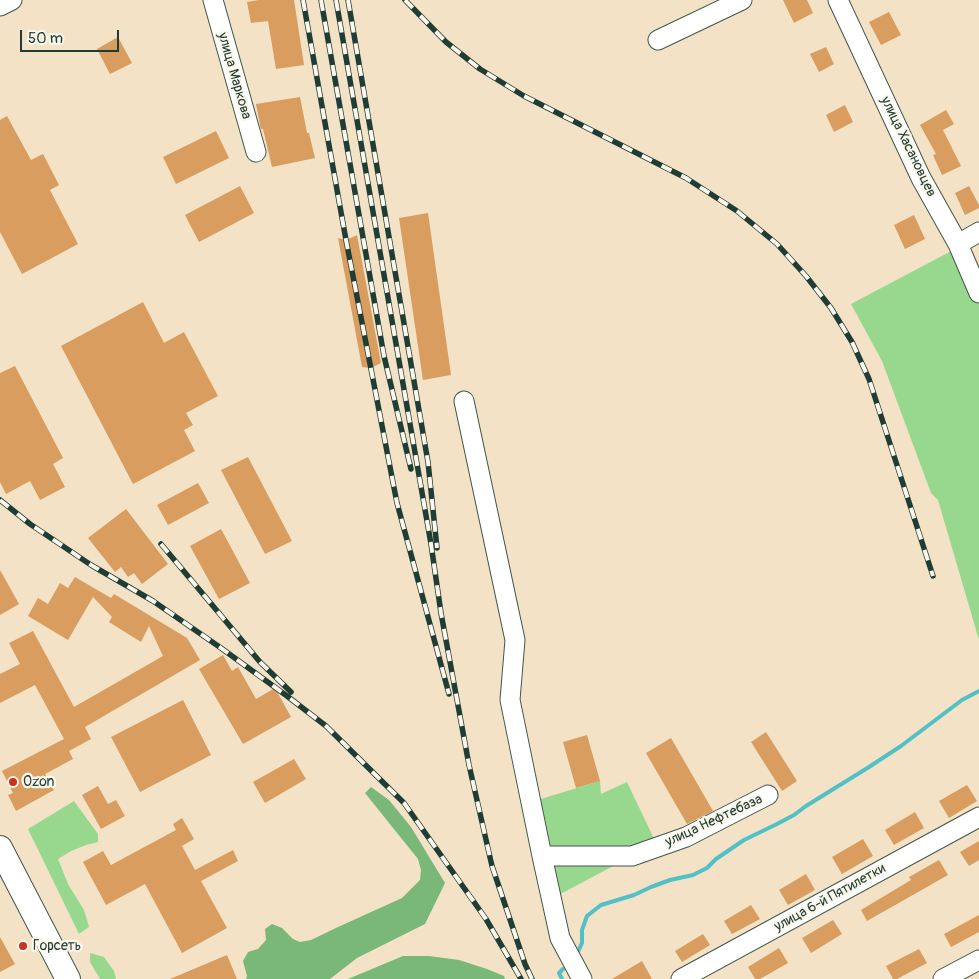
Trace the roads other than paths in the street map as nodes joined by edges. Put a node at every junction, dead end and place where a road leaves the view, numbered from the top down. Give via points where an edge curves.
1 (12, 0) edge
2 (213, 0) edge
3 (742, 0) edge
4 (838, 0) edge
5 (0, 6) edge
6 (658, 40) dead end
7 (256, 152) dead end
8 (979, 232) edge
9 (958, 244) junction
10 (979, 293) edge
11 (464, 401) dead end
12 (768, 795) dead end
13 (979, 817) edge
14 (0, 848) edge
15 (542, 856) junction
16 (979, 960) edge
17 (68, 979) edge
18 (582, 979) edge
19 (681, 979) edge
20 (942, 979) edge

1 - 5 street
2 - 7 street, улица Маркова
3 - 6 street
4 - 9 street, улица Хасановцев via 921,178
8 - 9 street
9 - 10 street, улица Хасановцев
11 - 15 street via 515,640 510,700
12 - 15 street, улица Нефтебаза via 686,837 632,856
13 - 19 street, улица 6-й Пятилетки
14 - 17 main road
15 - 18 street via 560,938
16 - 20 street

